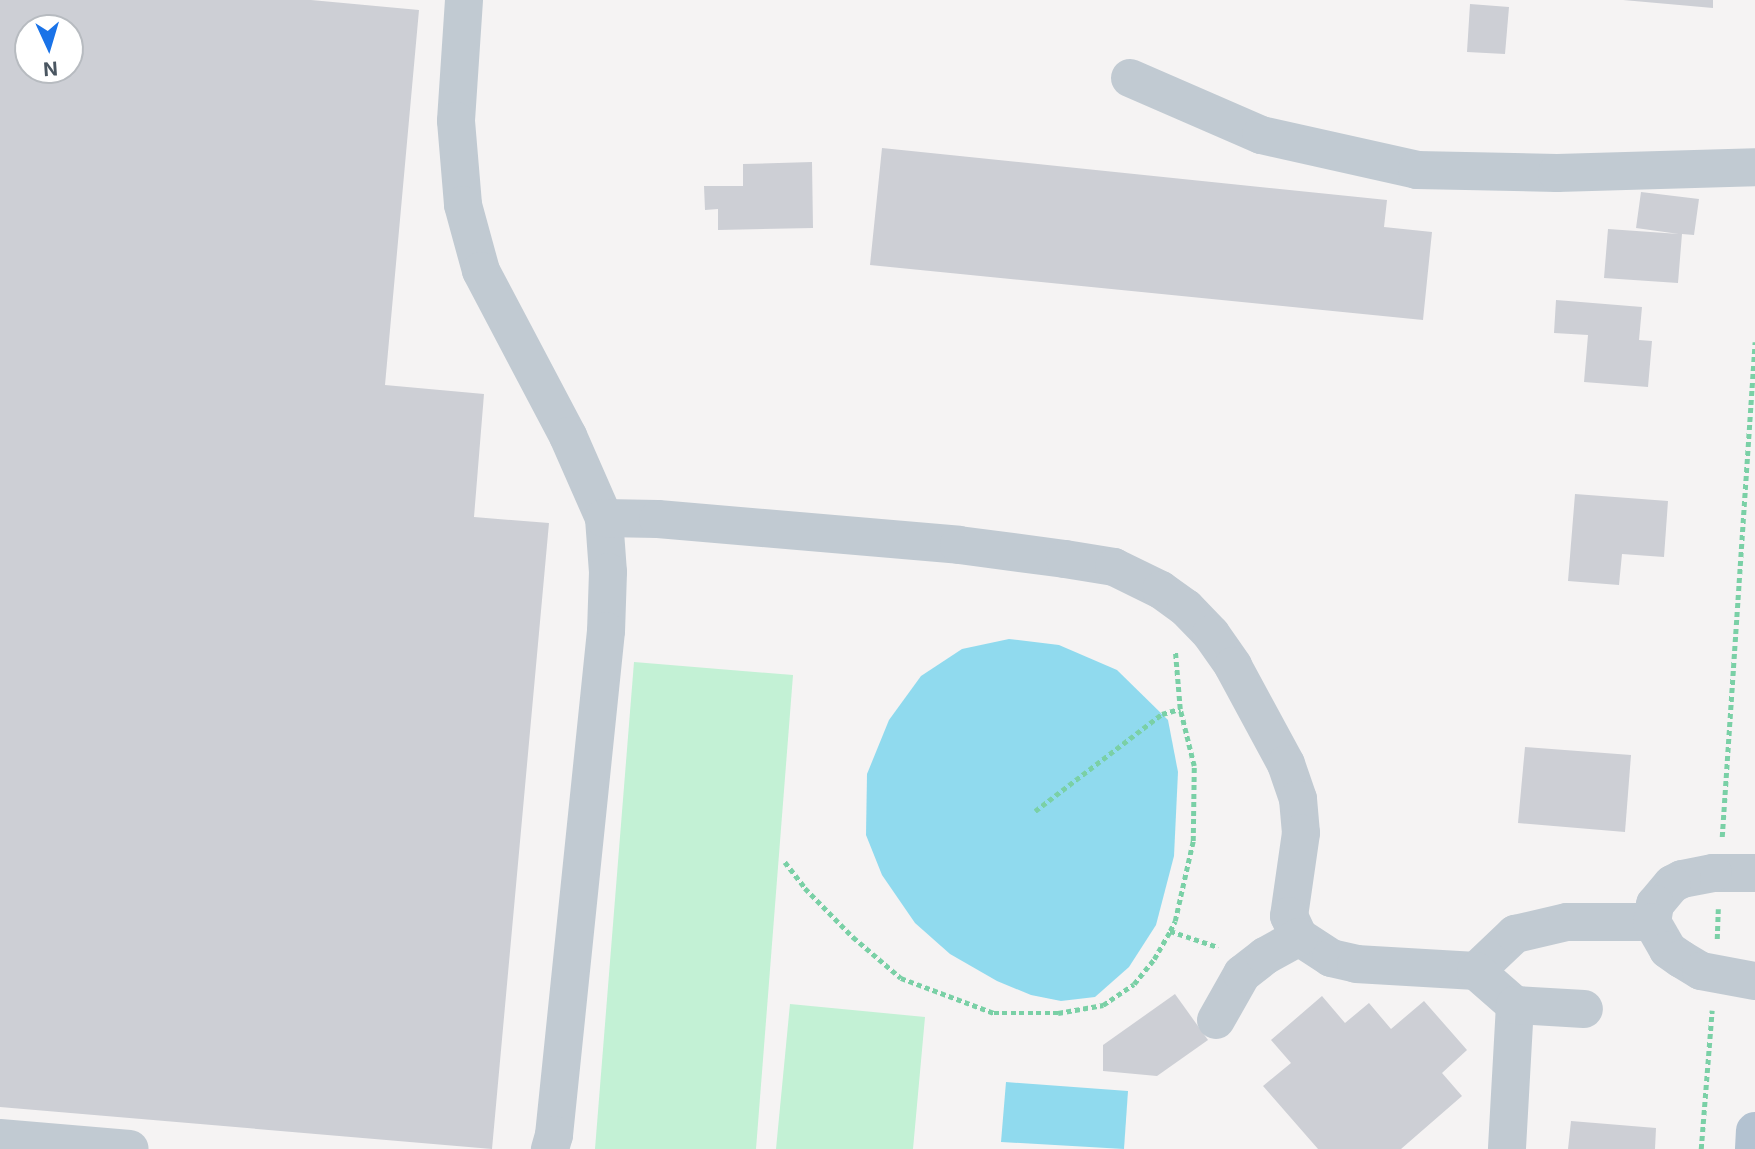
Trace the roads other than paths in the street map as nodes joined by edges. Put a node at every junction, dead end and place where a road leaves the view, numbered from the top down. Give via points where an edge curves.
1 (464, 0) edge
2 (1130, 78) dead end
3 (1755, 167) edge
4 (604, 518) junction
5 (1737, 873) edge
6 (1652, 922) junction
7 (1299, 937) junction
8 (1476, 971) junction
9 (1755, 981) edge
10 (1516, 1005) junction
11 (1584, 1009) dead end
12 (1216, 1020) dead end
13 (1755, 1131) edge
14 (0, 1138) edge
15 (130, 1149) edge
16 (550, 1149) edge
17 (1507, 1149) edge
18 (1754, 1149) edge

1 - 4 lane via 456,121 463,205 470,231 481,271 568,436
2 - 3 lane via 1261,135 1417,170 1557,173
4 - 7 lane via 959,545 1065,559 1114,567 1170,597 1211,635 1233,666 1286,764 1298,799 1301,832 1289,916
4 - 16 lane via 606,631
5 - 6 lane via 1672,884 1655,904
6 - 8 lane via 1567,922 1515,934
6 - 9 lane via 1668,950 1701,971
7 - 8 lane via 1331,958 1356,964
7 - 12 lane via 1241,974
8 - 10 lane
10 - 11 lane
10 - 17 lane
13 - 18 main road
14 - 15 lane

